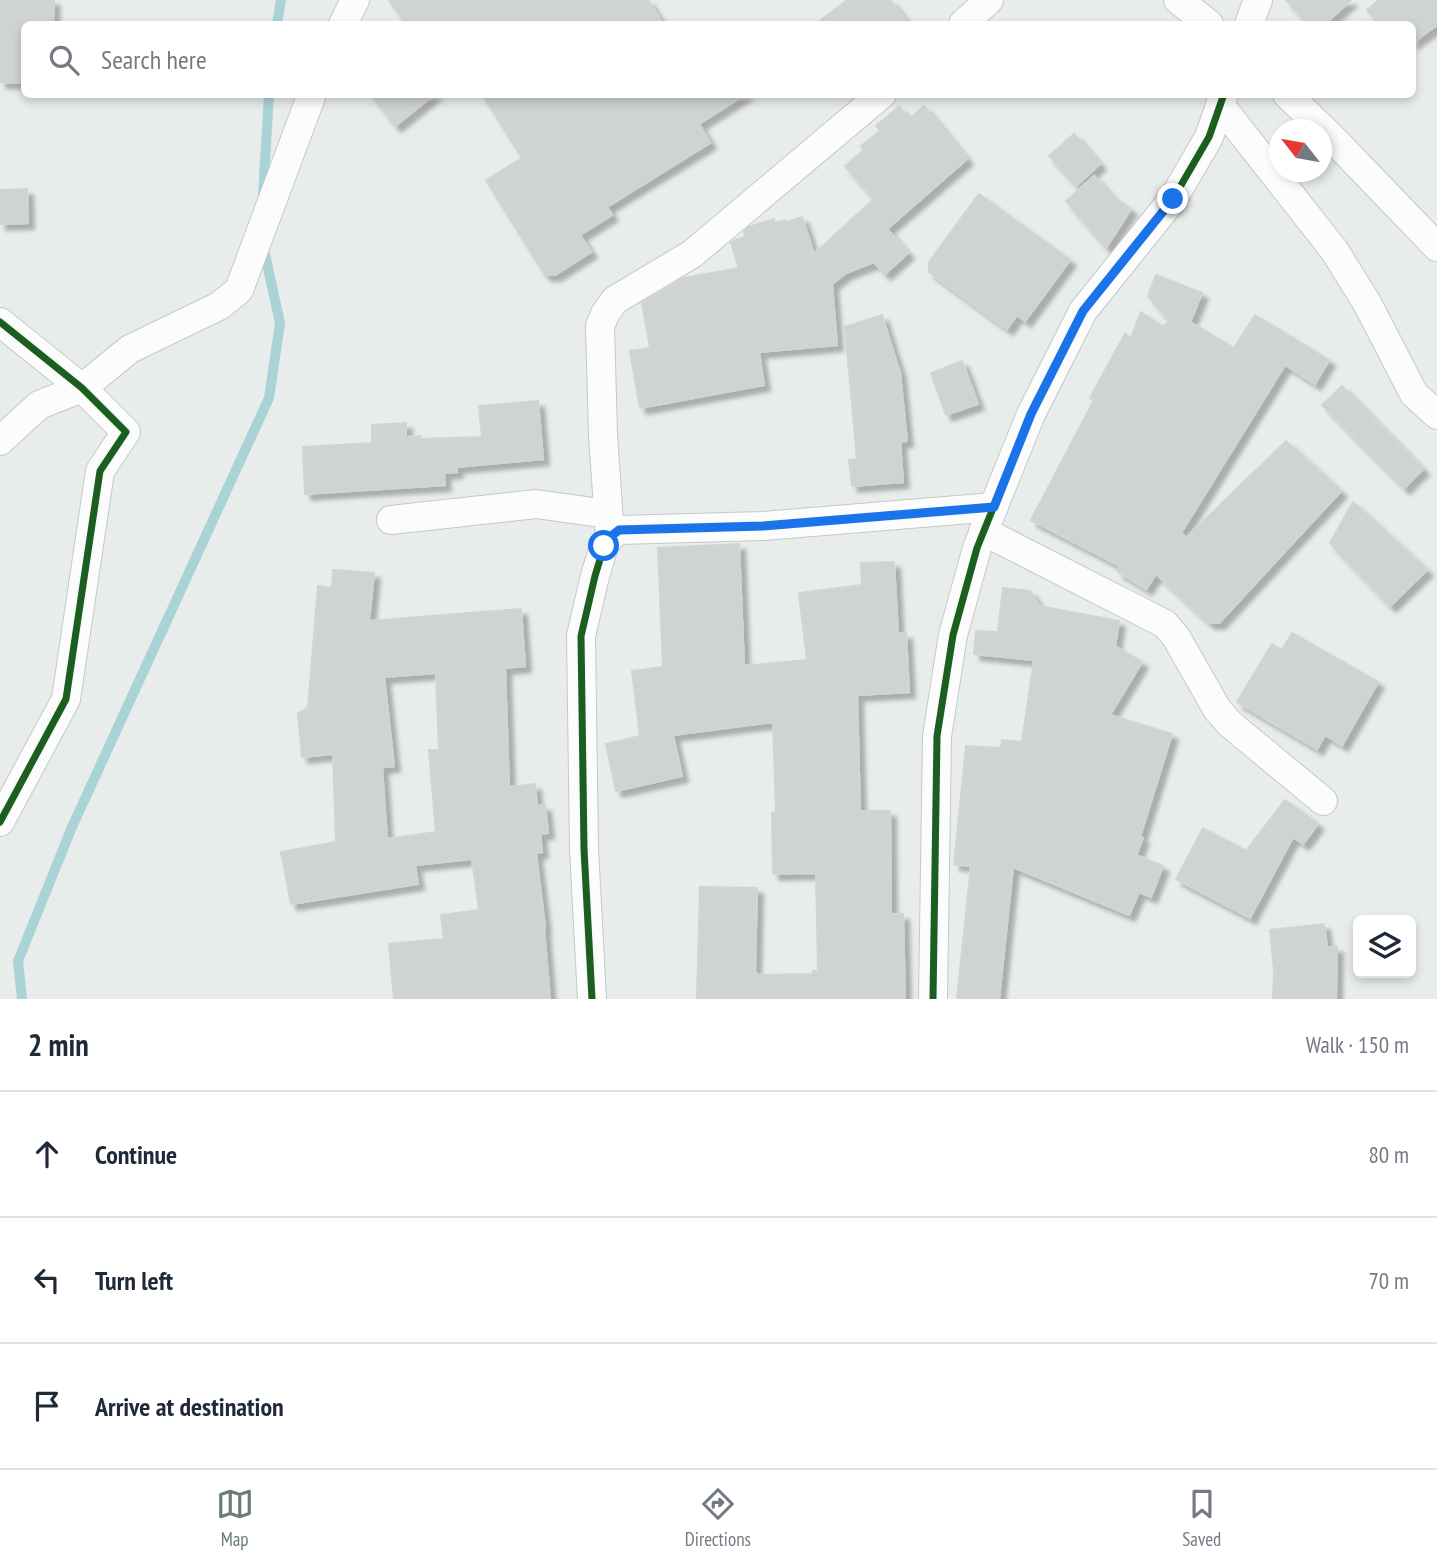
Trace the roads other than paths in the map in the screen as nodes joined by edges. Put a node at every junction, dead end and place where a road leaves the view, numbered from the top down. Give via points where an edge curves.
1 (355, 0) edge
2 (989, 0) edge
3 (1178, 0) edge
4 (1258, 0) edge
5 (344, 21) edge
6 (965, 21) edge
7 (1205, 21) edge
8 (1250, 21) edge
9 (311, 98) edge
10 (878, 98) edge
11 (1291, 98) edge
12 (1222, 100) edge
13 (1437, 247) edge
14 (0, 322) edge
15 (82, 388) junction
16 (1437, 415) edge
17 (0, 441) edge
18 (989, 519) junction
19 (391, 520) dead end
20 (609, 526) junction
21 (1323, 801) dead end
22 (0, 822) edge
23 (592, 999) edge
24 (933, 999) edge

1 - 5 street
2 - 6 street
3 - 7 street
4 - 8 street
9 - 15 street via 239,290 219,306 130,349
10 - 20 street via 692,254 615,300 606,314 600,326
11 - 13 street
12 - 16 street via 1334,250 1414,394
12 - 18 street via 1209,137 1173,199 1083,311 1031,414
14 - 15 street
15 - 17 street via 39,405
15 - 22 street via 126,432 100,471 66,699
18 - 20 street via 619,530
18 - 21 street via 1165,624 1230,724
18 - 24 street via 953,635 937,736
19 - 20 street via 536,504
20 - 23 street via 581,636

